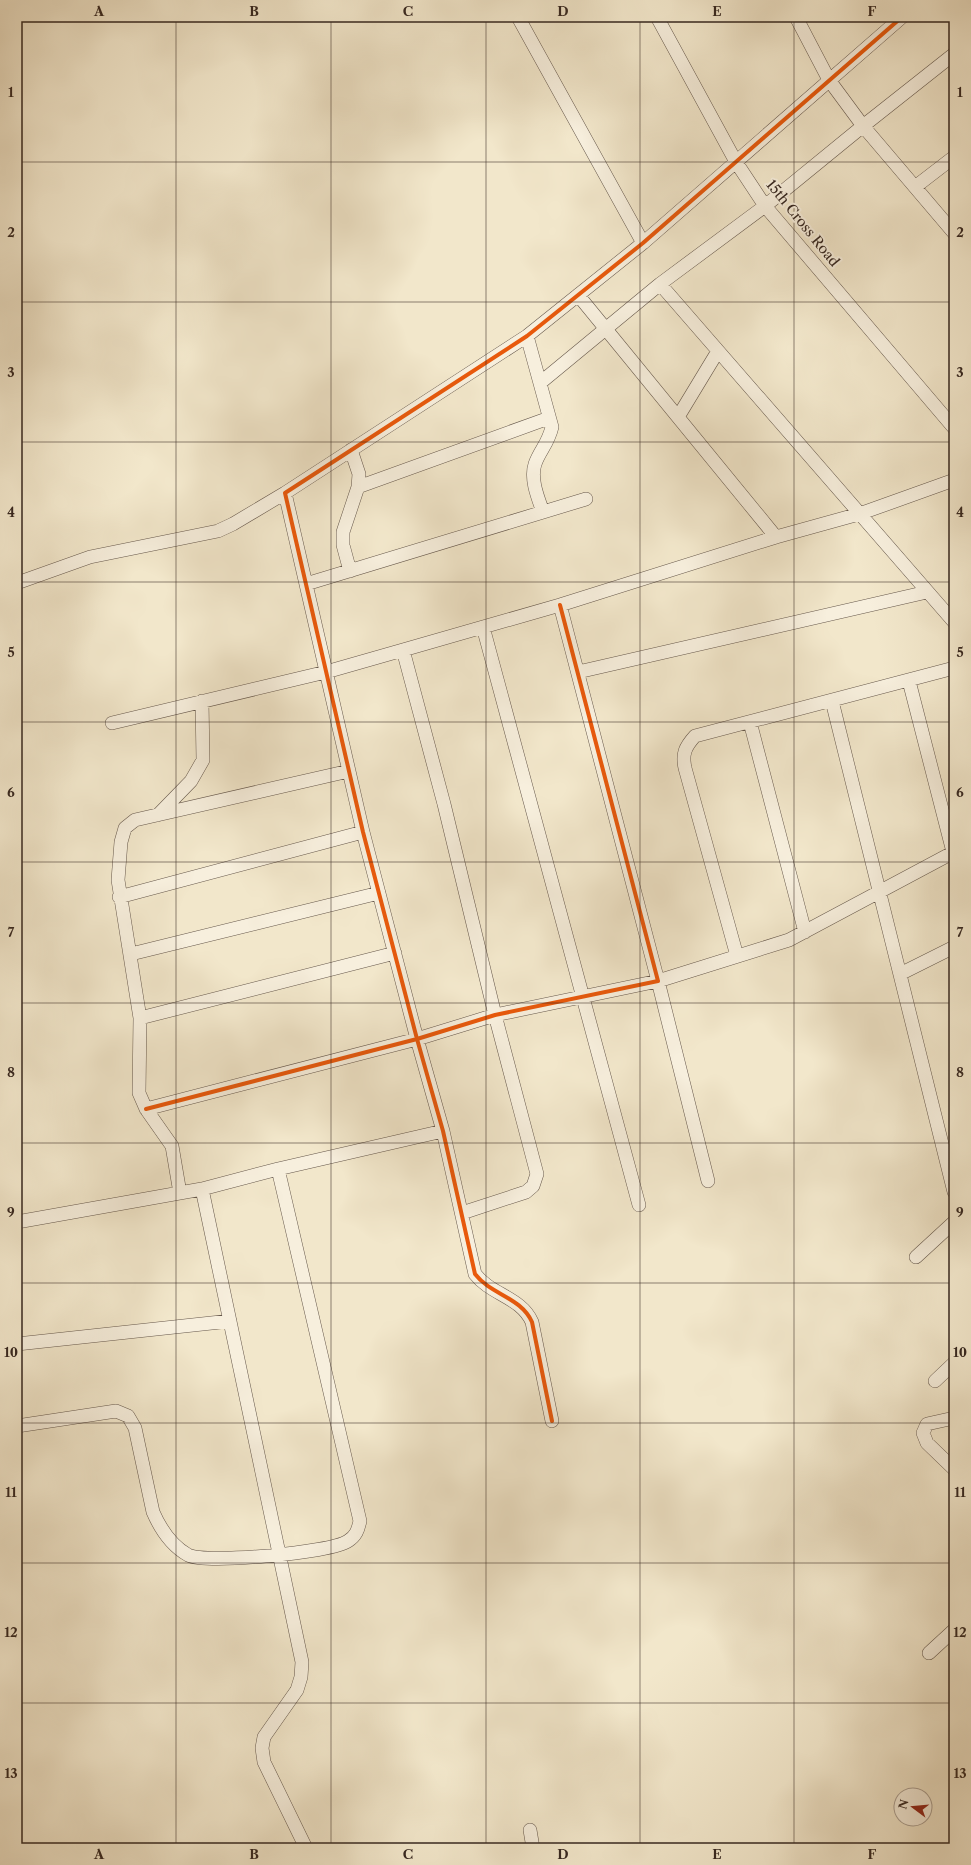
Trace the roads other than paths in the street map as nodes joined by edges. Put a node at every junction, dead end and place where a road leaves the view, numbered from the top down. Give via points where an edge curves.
1 (518, 17) edge
2 (657, 17) edge
3 (796, 17) edge
4 (902, 17) edge
5 (954, 54) edge
6 (829, 80) junction
7 (863, 126) junction
8 (954, 157) edge
9 (736, 162) junction
10 (916, 187) junction
11 (765, 206) junction
12 (954, 233) edge
13 (643, 243) junction
14 (660, 284) junction
15 (578, 295) junction
16 (605, 329) junction
17 (527, 336) junction
18 (718, 351) junction
19 (540, 383) junction
20 (678, 417) junction
21 (549, 418) junction
22 (954, 428) edge
23 (351, 450) junction
24 (954, 480) edge
25 (358, 487) junction
26 (285, 493) junction
27 (586, 499) dead end
28 (543, 512) junction
29 (859, 514) junction
30 (776, 537) junction
31 (350, 571) junction
32 (17, 583) edge
33 (306, 584) junction
34 (927, 592) junction
35 (560, 605) junction
36 (954, 622) edge
37 (483, 627) junction
38 (403, 650) junction
39 (954, 668) edge
40 (326, 672) junction
41 (578, 672) junction
42 (909, 681) junction
43 (202, 701) junction
44 (832, 702) junction
45 (750, 722) junction
46 (112, 723) dead end
47 (349, 771) junction
48 (158, 815) junction
49 (363, 832) junction
50 (954, 852) edge
51 (880, 892) junction
52 (379, 893) junction
53 (119, 897) junction
54 (805, 932) junction
55 (954, 947) edge
56 (395, 953) junction
57 (131, 954) junction
58 (737, 956) junction
59 (900, 974) junction
60 (658, 981) junction
61 (582, 997) junction
62 (495, 1015) junction
63 (140, 1018) junction
64 (417, 1039) junction
65 (146, 1109) junction
66 (443, 1130) junction
67 (278, 1169) junction
68 (708, 1181) dead end
69 (202, 1189) junction
70 (954, 1192) edge
71 (180, 1193) junction
72 (640, 1205) dead end
73 (462, 1213) junction
74 (17, 1222) edge
75 (954, 1222) edge
76 (916, 1257) dead end
77 (230, 1321) junction
78 (17, 1344) edge
79 (954, 1363) edge
80 (935, 1381) dead end
81 (954, 1418) edge
82 (552, 1421) dead end
83 (17, 1426) edge
84 (954, 1469) edge
85 (279, 1555) junction
86 (954, 1630) edge
87 (928, 1652) dead end
88 (530, 1830) dead end
89 (305, 1847) edge
90 (533, 1848) edge

1 - 13 street
2 - 9 street, 15th Cross Road
3 - 6 street
4 - 6 street
5 - 7 street
6 - 7 street
6 - 9 street
7 - 10 street
7 - 11 street
8 - 10 street
9 - 11 street, 15th Cross Road
9 - 13 street
10 - 12 street
11 - 14 street
11 - 22 street, 15th Cross Road
13 - 15 street
14 - 16 street
14 - 18 street
15 - 16 street
15 - 17 street
16 - 19 street
16 - 20 street
17 - 19 street
17 - 23 street
18 - 20 street
18 - 29 street
19 - 21 street
20 - 30 street
21 - 25 street
21 - 28 street via 552,428 535,464 533,480
23 - 25 street via 359,474
23 - 26 street
24 - 29 street
25 - 31 street via 343,532 343,545
26 - 32 street via 218,531 90,557
26 - 33 street
27 - 28 street
28 - 31 street
29 - 30 street
29 - 34 street
30 - 35 street
31 - 33 street
33 - 40 street
34 - 36 street
34 - 41 street
35 - 37 street
35 - 41 street
37 - 38 street
37 - 61 street
38 - 40 street
38 - 62 street via 444,804
39 - 42 street
40 - 43 street
40 - 47 street
41 - 60 street
42 - 44 street
42 - 50 street
43 - 46 street
43 - 48 street via 203,760 191,781
44 - 45 street
44 - 51 street
45 - 54 street
45 - 58 street via 695,736 687,745 683,756
47 - 48 street
47 - 49 street
48 - 53 street via 135,820 125,828 121,842
49 - 52 street
49 - 53 street
50 - 51 street
51 - 54 street
51 - 59 street
52 - 56 street
52 - 57 street
53 - 57 street
54 - 58 street via 789,940
55 - 59 street
56 - 63 street
56 - 64 street
57 - 63 street
58 - 60 street
59 - 70 street
60 - 61 street
60 - 68 street
61 - 62 street
61 - 72 street
62 - 64 street
62 - 73 street via 537,1174 533,1186 526,1192
63 - 65 street via 139,1093
64 - 65 street
64 - 66 street
65 - 71 street via 172,1146
66 - 67 street
66 - 73 street
67 - 69 street
67 - 85 street via 360,1521 358,1533 347,1542 335,1547
69 - 71 street
69 - 77 street
71 - 74 street
73 - 82 street via 475,1274 482,1283 520,1305 530,1318
75 - 76 street
77 - 78 street
77 - 85 street
79 - 80 street
81 - 84 street via 927,1424 923,1432 927,1443
83 - 85 street via 116,1411 128,1416 135,1428 153,1512 159,1525 177,1547 188,1555 201,1559
85 - 89 street via 302,1662 301,1677 297,1690 264,1737 262,1748 264,1762
86 - 87 street
88 - 90 street

